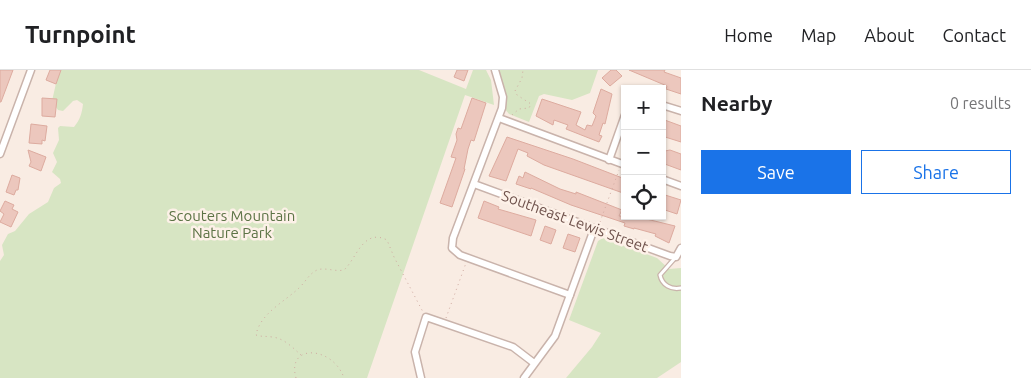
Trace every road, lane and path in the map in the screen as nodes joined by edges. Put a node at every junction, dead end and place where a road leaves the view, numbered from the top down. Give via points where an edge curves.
1 (31, 70) edge
2 (495, 70) edge
3 (523, 70) edge
4 (666, 105) edge
5 (681, 111) edge
6 (499, 118) junction
7 (621, 126) edge
8 (0, 154) edge
9 (609, 160) junction
10 (621, 164) edge
11 (621, 170) edge
12 (666, 180) edge
13 (474, 184) junction
14 (681, 186) edge
15 (596, 229) junction
16 (681, 248) edge
17 (676, 257) junction
18 (468, 258) junction
19 (681, 288) edge
20 (570, 295) junction
21 (426, 317) junction
22 (445, 323) junction
23 (301, 355) junction
24 (534, 363) junction
25 (296, 378) edge
26 (344, 378) edge
27 (420, 378) edge
28 (524, 378) edge

1 - 8 street
2 - 6 street via 503,97
3 - 6 path via 515,91 530,102 529,108
4 - 5 street
6 - 9 street
6 - 13 street
7 - 9 street
9 - 10 street
11 - 15 path
12 - 14 street
13 - 15 street, Southeast Lewis Street
13 - 18 street via 452,248
15 - 17 street, Southeast Lewis Street
15 - 20 street
16 - 17 street
17 - 19 lane via 660,275 670,288
18 - 20 street
18 - 22 path
20 - 24 street via 554,336
21 - 22 street
21 - 23 path via 387,240 371,238 344,270 317,270 309,275 256,330 256,335 284,340
21 - 27 street via 415,352
22 - 24 street via 513,347
23 - 25 path via 296,363
23 - 26 path via 308,352 328,356 337,364
24 - 28 street

